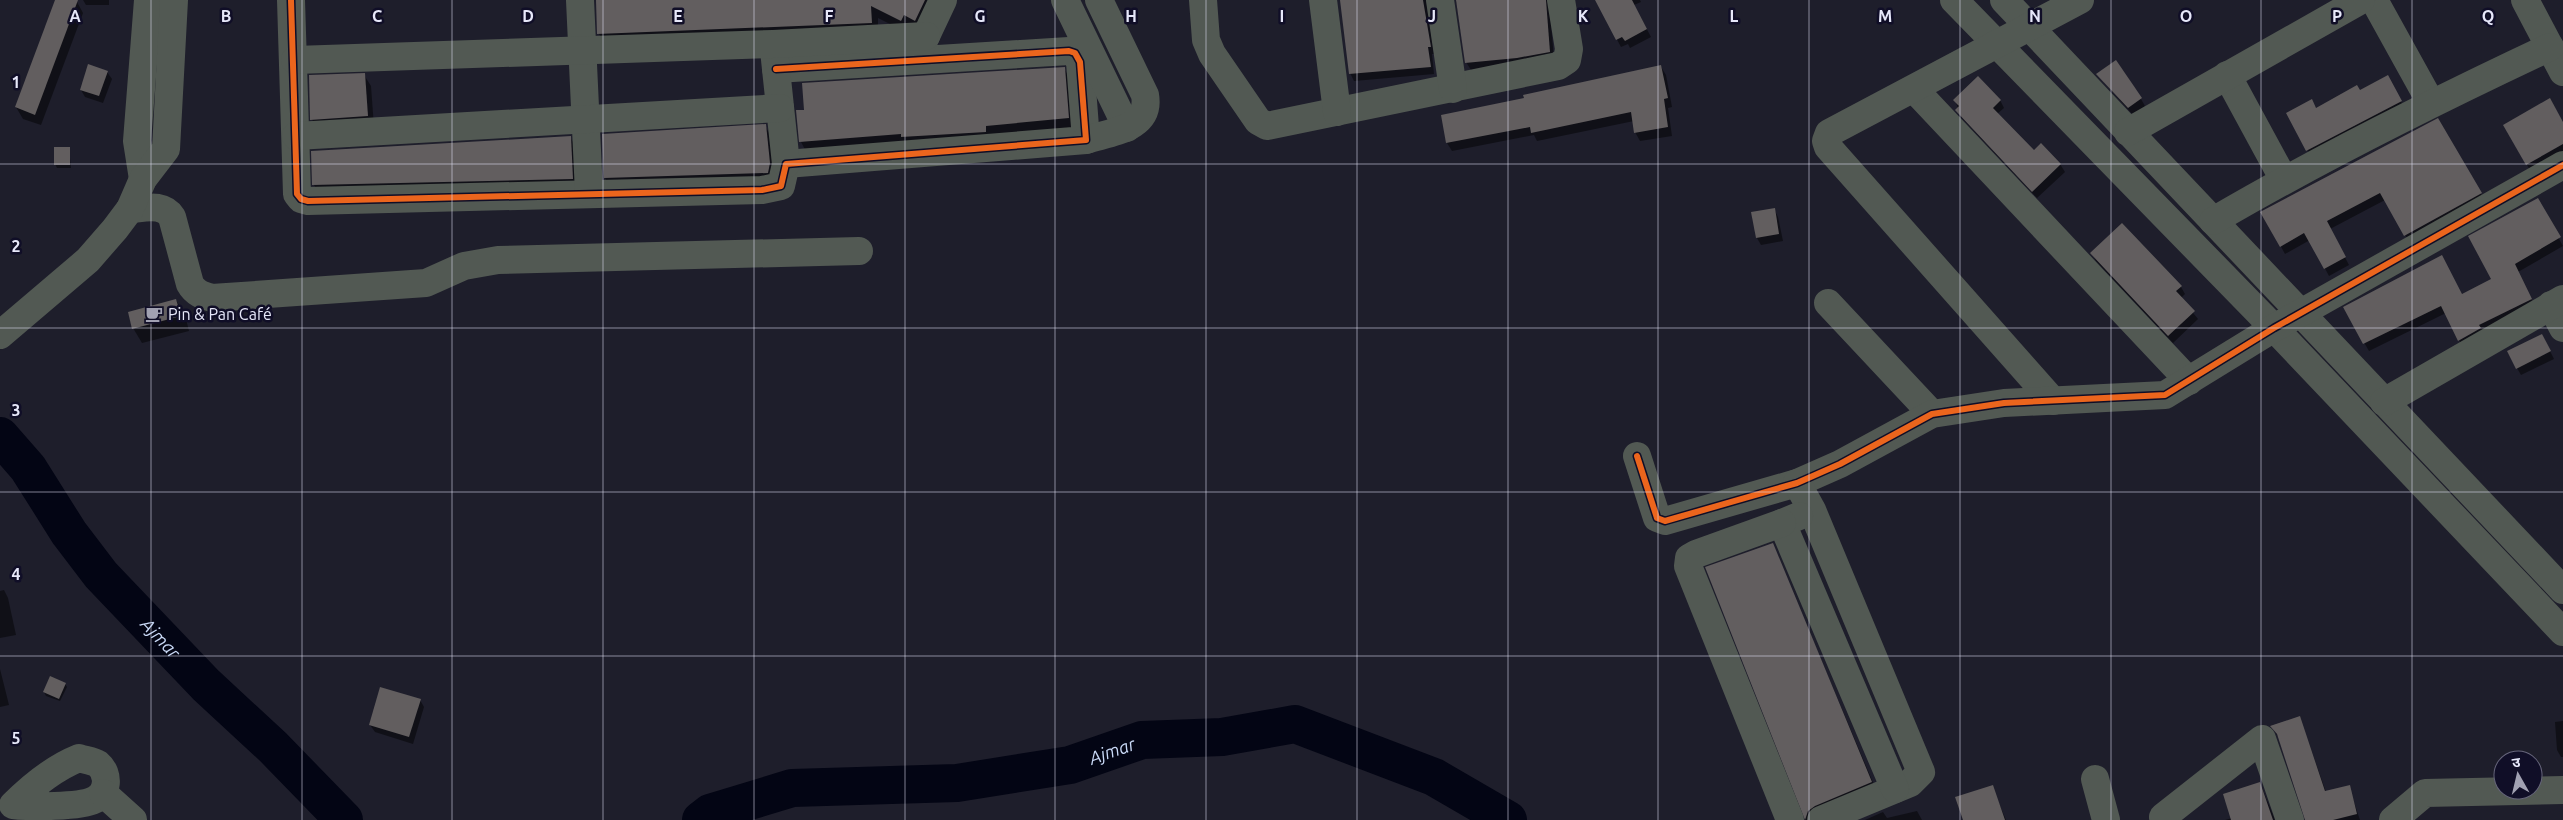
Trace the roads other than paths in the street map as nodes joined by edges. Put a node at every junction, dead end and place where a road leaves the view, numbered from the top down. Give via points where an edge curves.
1 (148, 0) edge
2 (174, 0) edge
3 (291, 0) edge
4 (580, 0) edge
5 (943, 0) edge
6 (1065, 0) edge
7 (1099, 0) edge
8 (1203, 0) edge
9 (1323, 0) edge
10 (1440, 0) edge
11 (1561, 0) edge
12 (1996, 0) edge
13 (2004, 0) edge
14 (2080, 0) edge
15 (2361, 0) edge
16 (2374, 0) edge
17 (2525, 0) edge
18 (1963, 9) edge
19 (2029, 27) junction
20 (1115, 34) junction
21 (1999, 44) junction
22 (1087, 47) junction
23 (2550, 47) junction
24 (921, 48) junction
25 (582, 49) junction
26 (775, 56) junction
27 (295, 60) junction
28 (2563, 72) edge
29 (2227, 75) junction
30 (1914, 89) junction
31 (1453, 90) junction
32 (2431, 103) junction
33 (780, 108) junction
34 (1337, 112) junction
35 (584, 118) junction
36 (1127, 128) junction
37 (2128, 132) junction
38 (296, 136) junction
39 (1086, 140) junction
40 (786, 164) junction
41 (2563, 165) edge
42 (143, 180) junction
43 (2284, 180) junction
44 (589, 193) junction
45 (130, 210) junction
46 (2213, 222) junction
47 (859, 252) dead end
48 (1828, 303) dead end
49 (2559, 311) edge
50 (2300, 313) junction
51 (2274, 328) junction
52 (0, 335) edge
53 (2189, 381) junction
54 (2053, 400) junction
55 (2384, 402) junction
56 (1932, 414) junction
57 (1637, 456) dead end
58 (1797, 483) junction
59 (1812, 510) junction
60 (1782, 523) junction
61 (1687, 528) dead end
62 (1698, 554) junction
63 (2563, 590) edge
64 (2563, 632) edge
65 (2095, 779) dead end
66 (1894, 789) junction
67 (2563, 790) edge
68 (92, 805) edge
69 (7, 810) edge
70 (133, 820) edge
71 (1790, 820) edge
72 (1821, 820) edge
73 (2106, 820) edge
74 (2164, 820) edge
75 (2290, 820) edge
76 (2394, 820) edge

1 - 42 street via 137,141
2 - 42 street via 166,149
3 - 27 street
4 - 25 street
5 - 24 street
6 - 22 street
7 - 20 street
8 - 34 street via 1206,40 1212,54 1258,121 1267,126
9 - 34 street
10 - 31 street
11 - 31 street via 1569,49 1567,60 1558,66
12 - 18 street
13 - 19 street
14 - 19 street
15 - 29 street
16 - 32 street
17 - 23 street
18 - 21 street
19 - 21 street
19 - 37 street
20 - 22 street
20 - 36 street via 1147,105 1144,116
21 - 30 street
21 - 51 street
22 - 36 street
23 - 28 street
23 - 32 street
24 - 26 street
24 - 39 street via 1076,53 1080,62
25 - 26 street
25 - 27 street
25 - 35 street
26 - 33 street
27 - 38 street
29 - 37 street
29 - 43 street
30 - 53 street
30 - 54 street via 1829,133 1828,148
31 - 34 street
32 - 43 street
33 - 35 street
33 - 40 street
35 - 38 street
35 - 44 street
36 - 39 street
37 - 46 street
38 - 44 street via 297,194 308,201
39 - 40 street
40 - 44 street via 780,186 762,190
41 - 50 street
42 - 45 street
43 - 46 street
45 - 47 street via 159,207 168,210 190,284 201,295 212,298 426,283 464,266 498,260
45 - 52 street via 88,260
46 - 50 street
48 - 56 street
49 - 55 street
50 - 51 street
50 - 55 street
51 - 53 street
51 - 64 street
53 - 54 street via 2165,395
54 - 56 street via 2004,403
55 - 63 street
56 - 58 street via 1840,464
57 - 58 street via 1657,518 1665,521
58 - 59 street
59 - 60 street
59 - 66 street via 1921,772 1910,783
60 - 62 street
60 - 66 street
61 - 62 street
62 - 71 street via 1689,558 1688,566
65 - 73 street
66 - 72 street
67 - 76 street via 2425,793
68 - 69 street
68 - 69 street via 106,783 104,773 98,765 79,758 30,788
68 - 70 street
74 - 75 street via 2163,817 2262,739

